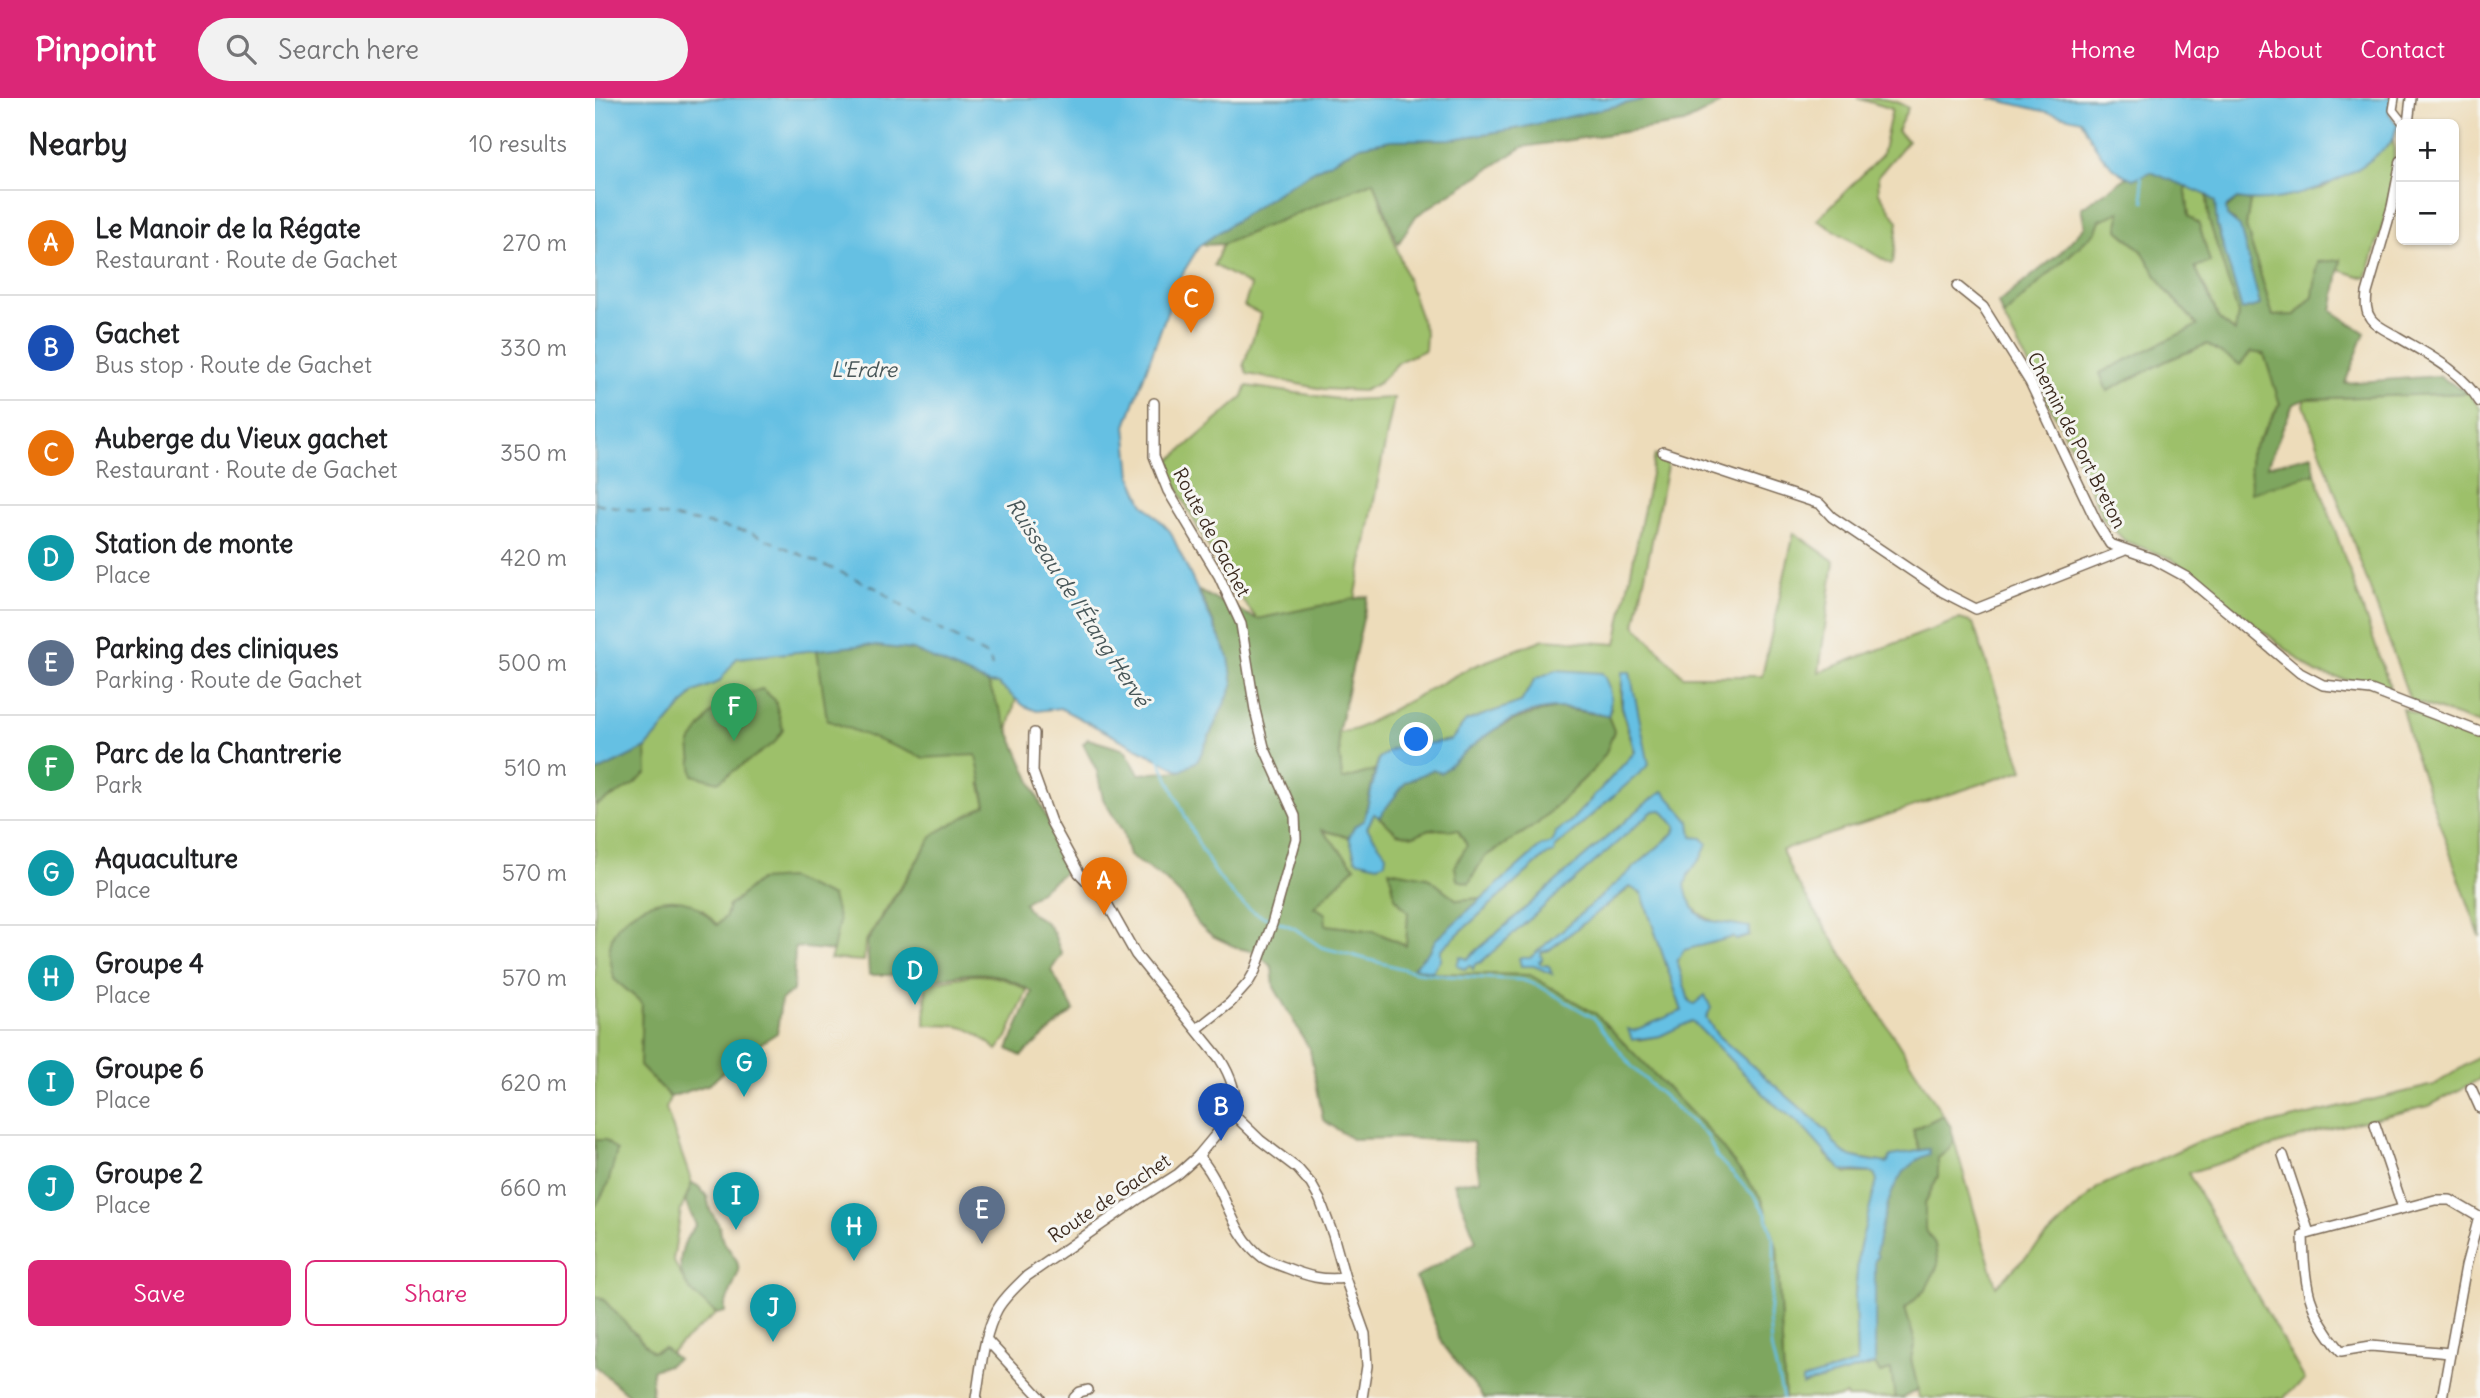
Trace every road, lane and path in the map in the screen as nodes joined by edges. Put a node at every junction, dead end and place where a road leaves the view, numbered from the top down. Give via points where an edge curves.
1 (2395, 98) edge
2 (2411, 98) edge
3 (2401, 119) edge
4 (2407, 119) edge
5 (2397, 182) edge
6 (1957, 286) dead end
7 (2477, 397) edge
8 (1154, 403) dead end
9 (1663, 452) dead end
10 (2123, 551) junction
11 (2480, 732) edge
12 (1034, 733) dead end
13 (1197, 1029) junction
14 (2471, 1088) dead end
15 (2480, 1108) edge
16 (1233, 1114) junction
17 (2375, 1125) dead end
18 (2283, 1155) dead end
19 (1198, 1156) junction
20 (2403, 1208) junction
21 (2479, 1217) edge
22 (2309, 1233) junction
23 (1345, 1278) junction
24 (986, 1339) junction
25 (2450, 1353) junction
26 (1088, 1390) dead end
27 (976, 1398) edge
28 (1041, 1398) edge
29 (1073, 1398) edge
30 (1363, 1398) edge
31 (2442, 1398) edge

1 - 3 street via 2393,110
2 - 4 street
5 - 7 street via 2365,303 2371,320 2454,370
6 - 10 street, Chemin de Port Breton via 1983,307 2000,332 2030,382 2097,523 2111,544
8 - 13 street, Route de Gachet via 1154,456 1168,491 1219,576 1241,624 1264,747 1295,816 1296,839 1273,920 1248,983
9 - 10 street via 1820,504 1832,517 1976,610
10 - 11 street, Chemin de Port Breton via 2153,559 2186,577 2311,679 2323,685 2371,690
12 - 13 street via 1033,772 1051,822 1079,873 1105,900 1136,955
13 - 16 street via 1226,1068 1236,1102
14 - 15 street
16 - 19 street, Route de Gachet
16 - 23 street via 1311,1184 1330,1225
17 - 20 street
18 - 22 street
19 - 23 street via 1236,1228 1264,1259 1326,1281
19 - 24 street, Route de Gachet via 1027,1276 997,1310
20 - 21 street via 2450,1200
20 - 22 street
21 - 25 street
22 - 25 street via 2303,1235 2304,1277 2312,1308 2341,1352 2371,1346
23 - 30 street via 1365,1334
24 - 27 street, Route de Gachet
24 - 28 street
25 - 31 street
26 - 29 street

